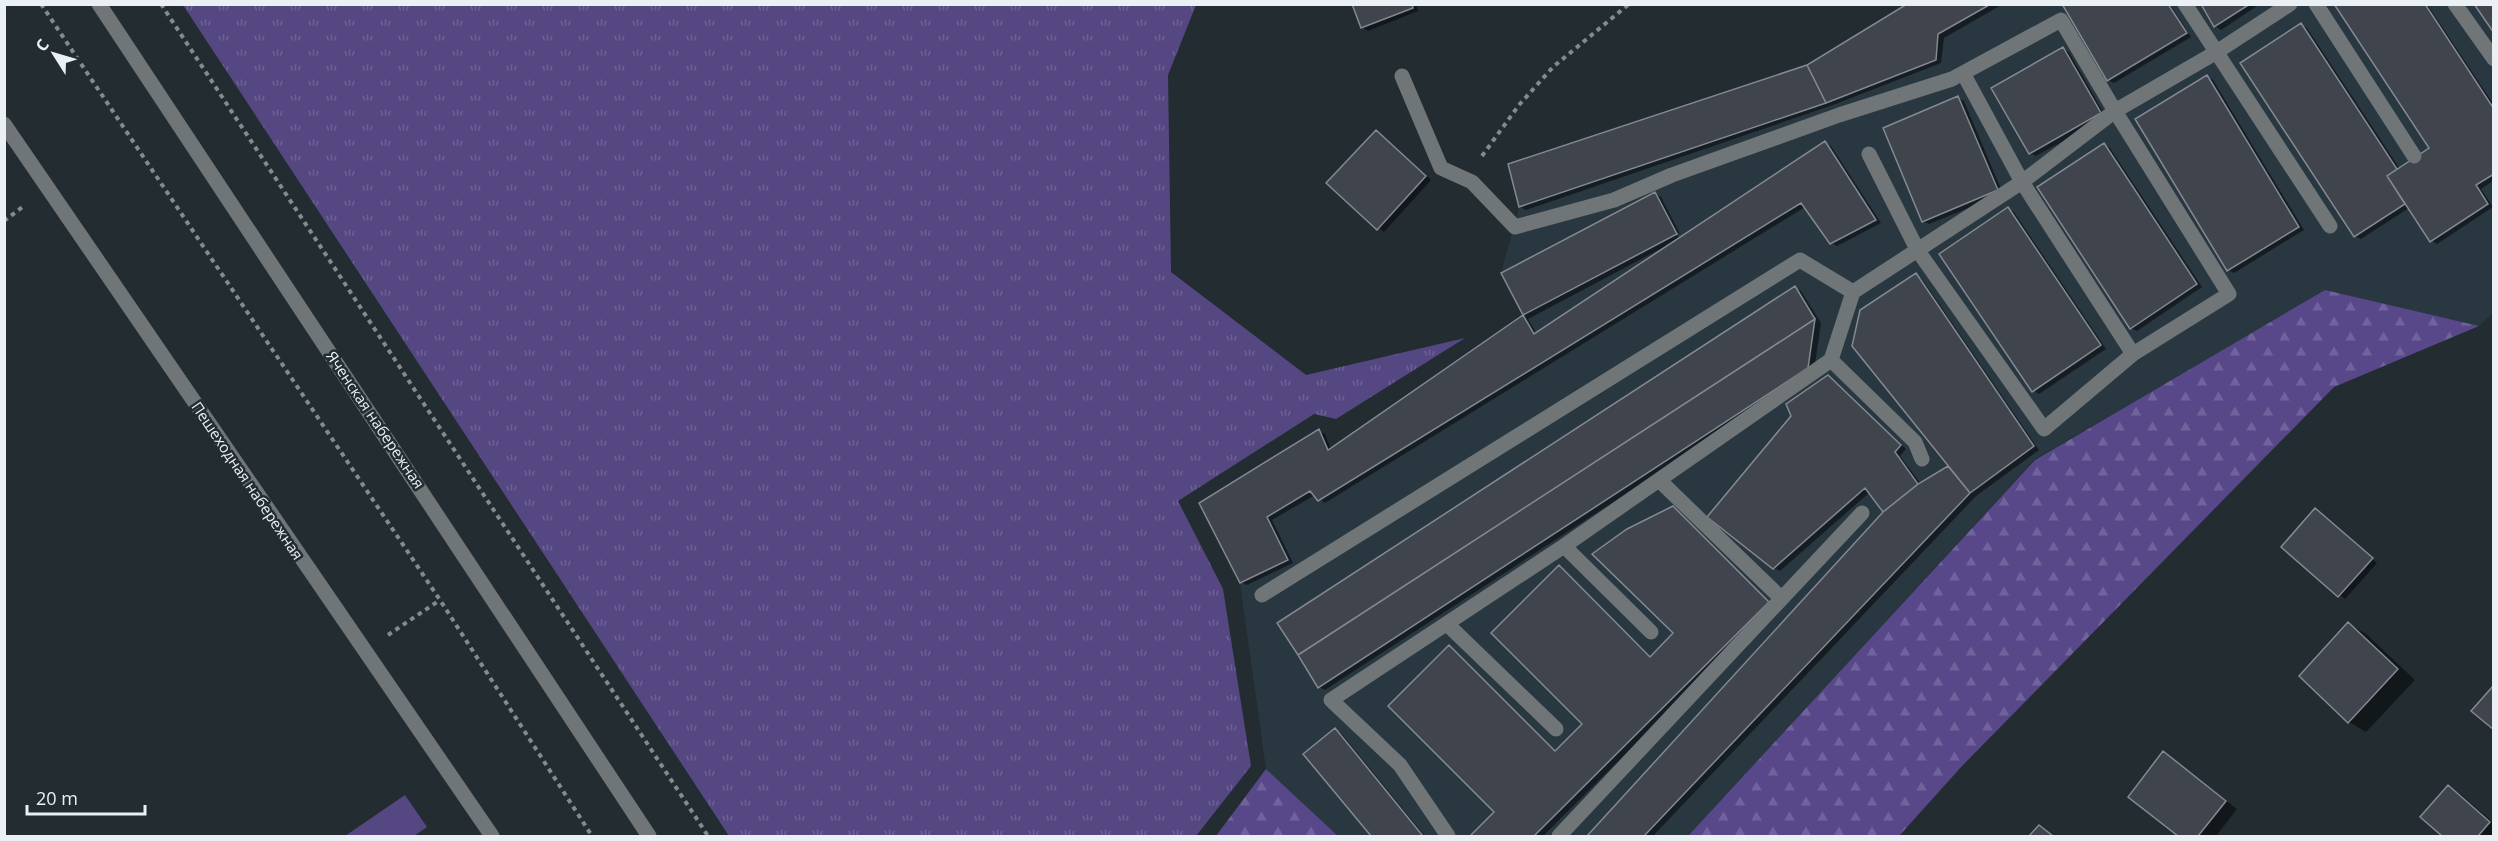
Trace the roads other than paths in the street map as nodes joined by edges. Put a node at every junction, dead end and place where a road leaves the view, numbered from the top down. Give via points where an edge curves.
1 (99, 4) edge
2 (2185, 4) edge
3 (2290, 4) edge
4 (2316, 4) edge
5 (2455, 4) edge
6 (2215, 53) junction
7 (2493, 59) edge
8 (1963, 73) junction
9 (1402, 76) dead end
10 (2115, 111) junction
11 (4, 124) edge
12 (1869, 154) dead end
13 (2414, 156) dead end
14 (2022, 182) junction
15 (2330, 226) dead end
16 (1918, 251) junction
17 (1853, 292) junction
18 (2133, 354) junction
19 (1831, 360) junction
20 (1922, 459) dead end
21 (1660, 481) junction
22 (1862, 513) dead end
23 (1564, 546) junction
24 (1262, 595) dead end
25 (1781, 598) junction
26 (1447, 624) junction
27 (1651, 632) dead end
28 (1557, 729) dead end
29 (492, 837) edge
30 (649, 837) edge
31 (1448, 837) edge
32 (1559, 837) edge

1 - 30 street, Яченская набережная
2 - 6 street
3 - 6 street
4 - 13 street
5 - 7 street
6 - 10 street
6 - 15 street
8 - 9 street via 1706,163 1614,200 1515,227 1472,182 1441,168
8 - 10 street via 2061,20
8 - 14 street
10 - 14 street
10 - 18 street via 2229,294
11 - 29 street, Пешеходная набережная
12 - 16 street
14 - 16 street
14 - 18 street
16 - 17 street
16 - 18 street via 2044,429
17 - 19 street
17 - 24 street via 1800,261
19 - 20 street via 1915,442
19 - 21 street
21 - 23 street
21 - 25 street
22 - 25 street
23 - 26 street
23 - 27 street
25 - 32 street
26 - 28 street
26 - 31 street via 1331,700 1400,765

